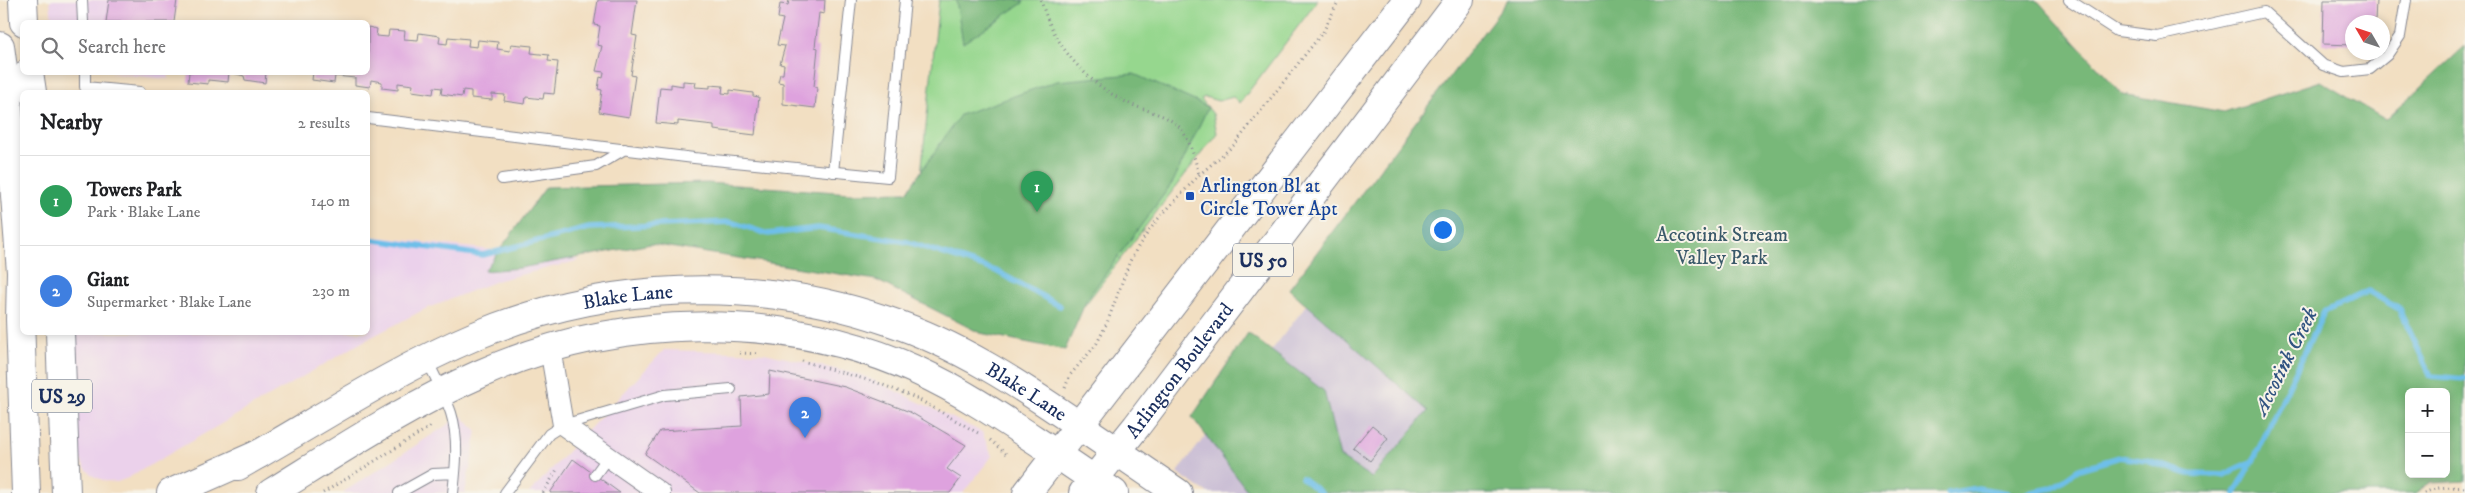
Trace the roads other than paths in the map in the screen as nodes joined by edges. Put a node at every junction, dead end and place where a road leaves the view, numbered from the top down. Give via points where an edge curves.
1 (24, 0) edge
2 (82, 0) edge
3 (851, 0) edge
4 (905, 0) edge
5 (1407, 0) edge
6 (1460, 0) edge
7 (2068, 0) edge
8 (2406, 0) edge
9 (24, 20) edge
10 (83, 20) edge
11 (0, 46) edge
12 (29, 75) edge
13 (85, 75) edge
14 (32, 90) edge
15 (90, 90) edge
16 (370, 118) edge
17 (625, 149) junction
18 (833, 172) junction
19 (502, 179) dead end
20 (20, 259) edge
21 (21, 335) edge
22 (60, 335) edge
23 (550, 348) junction
24 (426, 359) junction
25 (730, 389) dead end
26 (441, 393) junction
27 (563, 425) junction
28 (1080, 426) junction
29 (1116, 452) junction
30 (259, 454) junction
31 (1058, 455) junction
32 (608, 457) junction
33 (65, 459) junction
34 (455, 473) junction
35 (595, 475) dead end
36 (1097, 488) edge
37 (26, 493) edge
38 (66, 493) edge
39 (81, 493) edge
40 (171, 493) edge
41 (191, 493) edge
42 (271, 493) edge
43 (399, 493) edge
44 (453, 493) edge
45 (505, 493) edge
46 (660, 493) edge
47 (1027, 493) edge
48 (1178, 493) edge

1 - 9 main road
2 - 10 lane
3 - 18 lane
4 - 18 lane via 888,177
5 - 28 main road, US 50
6 - 29 main road, Arlington Boulevard / US 50
7 - 8 lane via 2117,31 2157,36 2264,12 2323,65 2344,72 2370,69 2387,55 2400,36
11 - 20 main road, US 29
12 - 14 main road
13 - 15 lane via 85,86
16 - 17 lane
17 - 18 lane
17 - 19 lane via 596,166
21 - 37 main road, US 29
22 - 33 main road, US 29
23 - 26 main road, Blake Lane via 480,373
23 - 27 street
23 - 31 main road, Blake Lane via 620,333 690,326 758,329 819,338 918,371 984,407
24 - 26 lane
24 - 28 main road, Blake Lane via 506,324 587,302 668,292 763,293 810,300 888,321 923,335 991,368
24 - 30 main road, Blake Lane
25 - 27 lane via 664,395
26 - 34 lane via 451,412 454,427
26 - 42 main road, Blake Lane
27 - 32 street
27 - 45 lane via 548,434
28 - 29 main road, Blake Lane
28 - 31 main road, US 50
29 - 36 main road, US 50
29 - 48 main road, Blake Lane
30 - 40 main road
30 - 41 main road, Blake Lane
31 - 36 main road, Blake Lane
31 - 47 main road, US 50
32 - 35 lane
32 - 46 street
33 - 38 main road, US 29
33 - 39 main road via 73,482
34 - 43 lane via 433,474
34 - 44 lane

